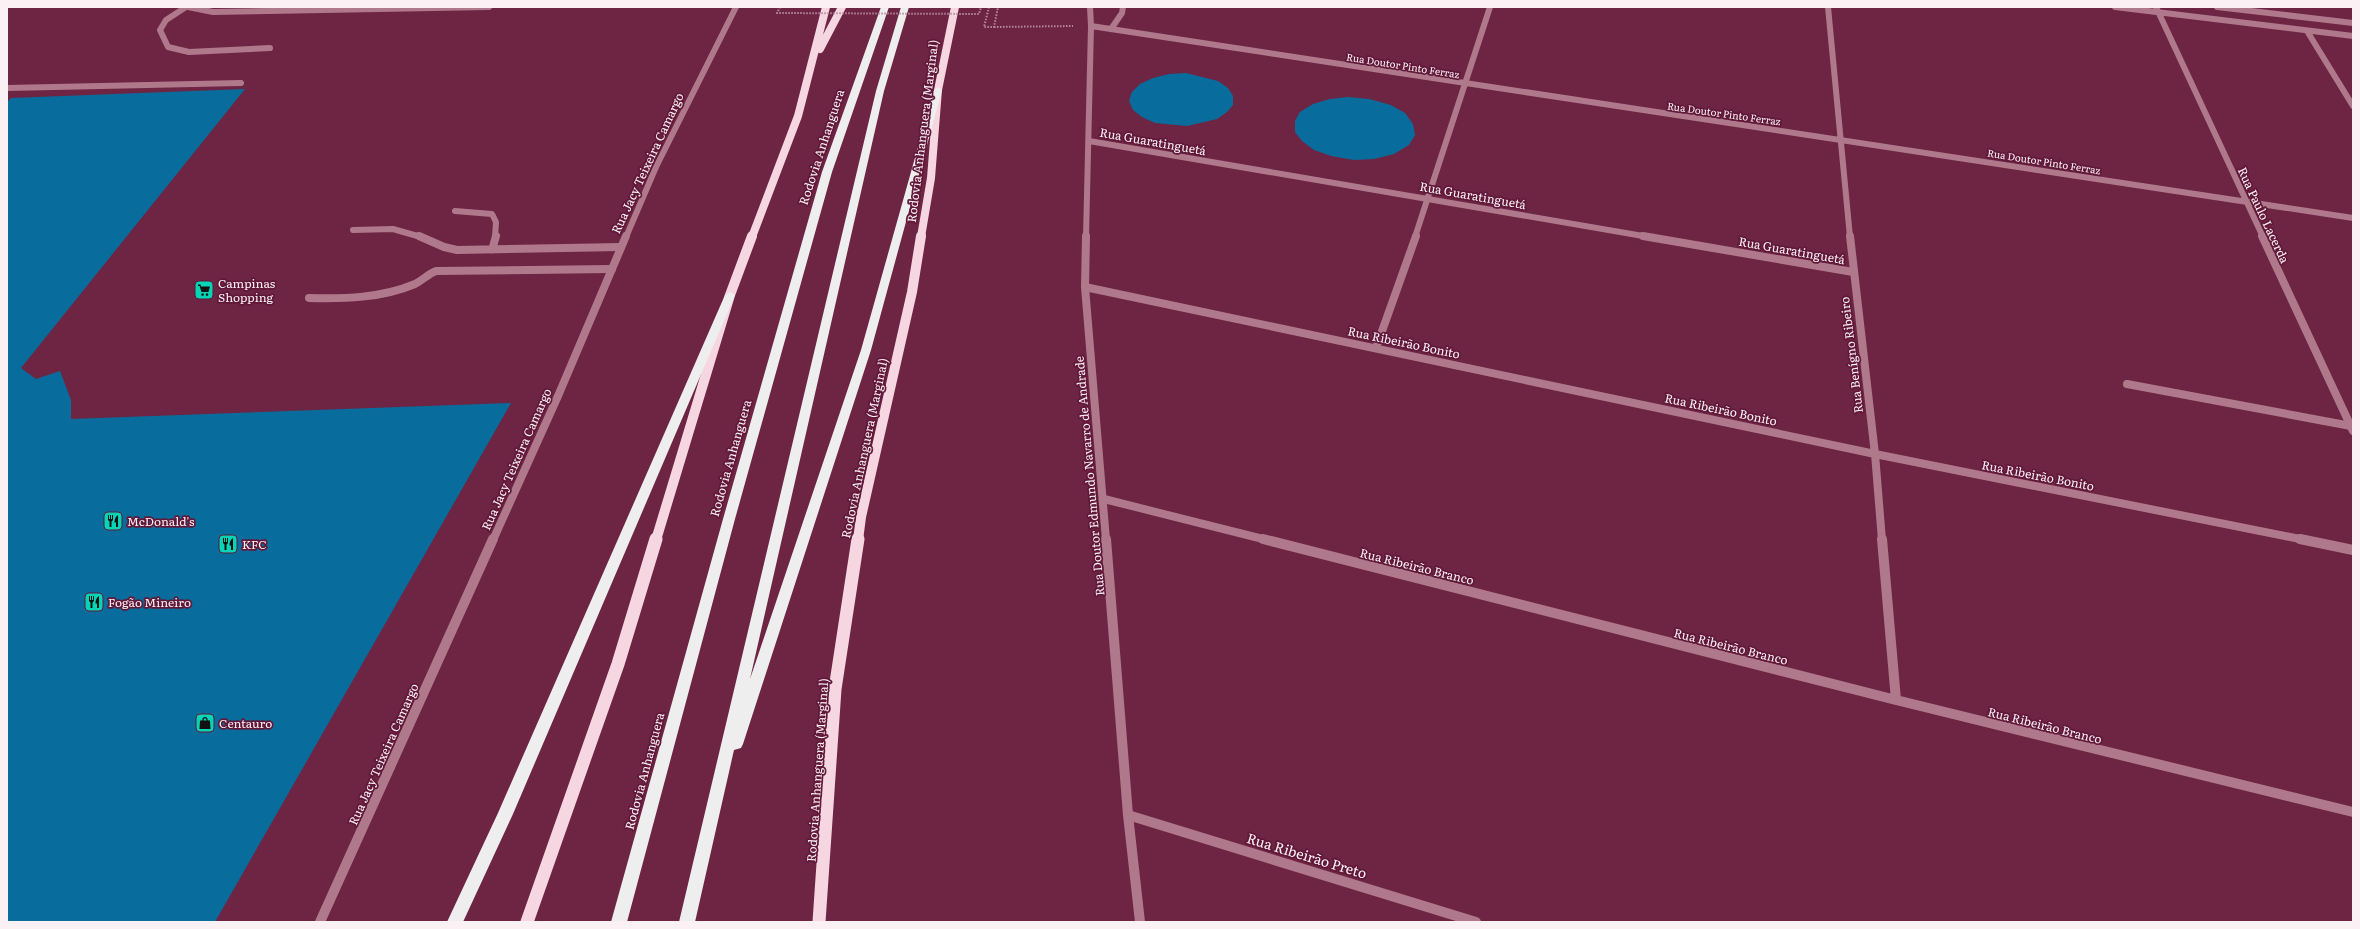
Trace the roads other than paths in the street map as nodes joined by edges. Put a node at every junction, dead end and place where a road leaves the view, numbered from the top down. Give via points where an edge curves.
1 (187, 7) edge
2 (489, 7) edge
3 (736, 7) edge
4 (826, 7) edge
5 (842, 7) edge
6 (885, 7) edge
7 (905, 7) edge
8 (954, 7) edge
9 (1090, 7) edge
10 (1123, 7) edge
11 (1490, 7) edge
12 (1828, 7) edge
13 (2115, 7) edge
14 (2217, 7) edge
15 (403, 8) edge
16 (2228, 8) edge
17 (2158, 10) edge
18 (2353, 23) edge
19 (1091, 26) junction
20 (1111, 29) junction
21 (2307, 31) junction
22 (2353, 36) edge
23 (270, 48) dead end
24 (810, 69) junction
25 (241, 83) dead end
26 (1466, 84) junction
27 (7, 88) edge
28 (938, 90) junction
29 (2353, 106) edge
30 (1839, 139) junction
31 (1089, 141) junction
32 (1430, 199) junction
33 (2246, 202) junction
34 (455, 211) dead end
35 (2353, 218) edge
36 (353, 230) dead end
37 (621, 247) junction
38 (492, 250) junction
39 (612, 269) junction
40 (1853, 272) junction
41 (1085, 287) junction
42 (730, 295) junction
43 (310, 298) dead end
44 (1376, 348) junction
45 (2127, 384) dead end
46 (2352, 429) edge
47 (1875, 454) junction
48 (1104, 499) junction
49 (2353, 550) edge
50 (1896, 700) junction
51 (714, 812) junction
52 (2353, 812) edge
53 (1128, 816) junction
54 (320, 922) edge
55 (454, 922) edge
56 (527, 922) edge
57 (619, 922) edge
58 (687, 922) edge
59 (819, 922) edge
60 (1140, 922) edge
61 (1476, 922) edge

1 - 15 street via 213,12
1 - 23 street via 166,20 160,30 168,47 189,52
2 - 15 street
3 - 37 street, Rua Jacy Teixeira Camargo via 666,146
4 - 24 highway
5 - 24 highway
6 - 57 highway, Rodovia Anhanguera via 827,172
7 - 51 highway via 880,91
8 - 28 highway, Rodovia Anhanguera (Marginal)
9 - 19 street, Rua Doutor Edmundo Navarro de Andrade
10 - 20 street
11 - 26 street
12 - 30 street, Rua Benígno Ribeiro
13 - 17 street
14 - 16 street
16 - 18 street
17 - 21 street
17 - 33 street, Rua Paulo Lacerda
19 - 20 street, Rua Doutor Pinto Ferraz
19 - 31 street, Rua Doutor Edmundo Navarro de Andrade
20 - 26 street, Rua Doutor Pinto Ferraz
21 - 22 street
21 - 29 street
24 - 42 highway via 789,144
25 - 27 street
26 - 30 street, Rua Doutor Pinto Ferraz
26 - 32 street
28 - 51 highway via 866,350
28 - 59 highway, Rodovia Anhanguera (Marginal) via 931,178 912,292 861,517 835,689
30 - 33 street, Rua Doutor Pinto Ferraz
30 - 40 street, Rua Benígno Ribeiro
31 - 32 street, Rua Guaratinguetá
31 - 41 street, Rua Doutor Edmundo Navarro de Andrade
32 - 40 street, Rua Guaratinguetá
32 - 44 street
33 - 35 street, Rua Doutor Pinto Ferraz
33 - 46 street, Rua Paulo Lacerda
34 - 38 street via 492,214 495,217 497,231
36 - 38 street via 404,230 445,249
37 - 38 street
37 - 39 street, Rua Jacy Teixeira Camargo
39 - 43 street via 436,271 427,274 416,283 362,298
39 - 54 street, Rua Jacy Teixeira Camargo via 558,396
40 - 47 street, Rua Benígno Ribeiro
41 - 44 street, Rua Ribeirão Bonito
41 - 48 street, Rua Doutor Edmundo Navarro de Andrade
42 - 55 highway via 504,814
42 - 56 highway via 618,664
44 - 47 street, Rua Ribeirão Bonito
45 - 46 street
47 - 49 street, Rua Ribeirão Bonito
47 - 50 street, Rua Benígno Ribeiro
48 - 50 street, Rua Ribeirão Branco
48 - 53 street, Rua Doutor Edmundo Navarro de Andrade
50 - 52 street, Rua Ribeirão Branco
51 - 58 highway
53 - 60 street, Rua Doutor Edmundo Navarro de Andrade
53 - 61 street, Rua Ribeirão Preto

